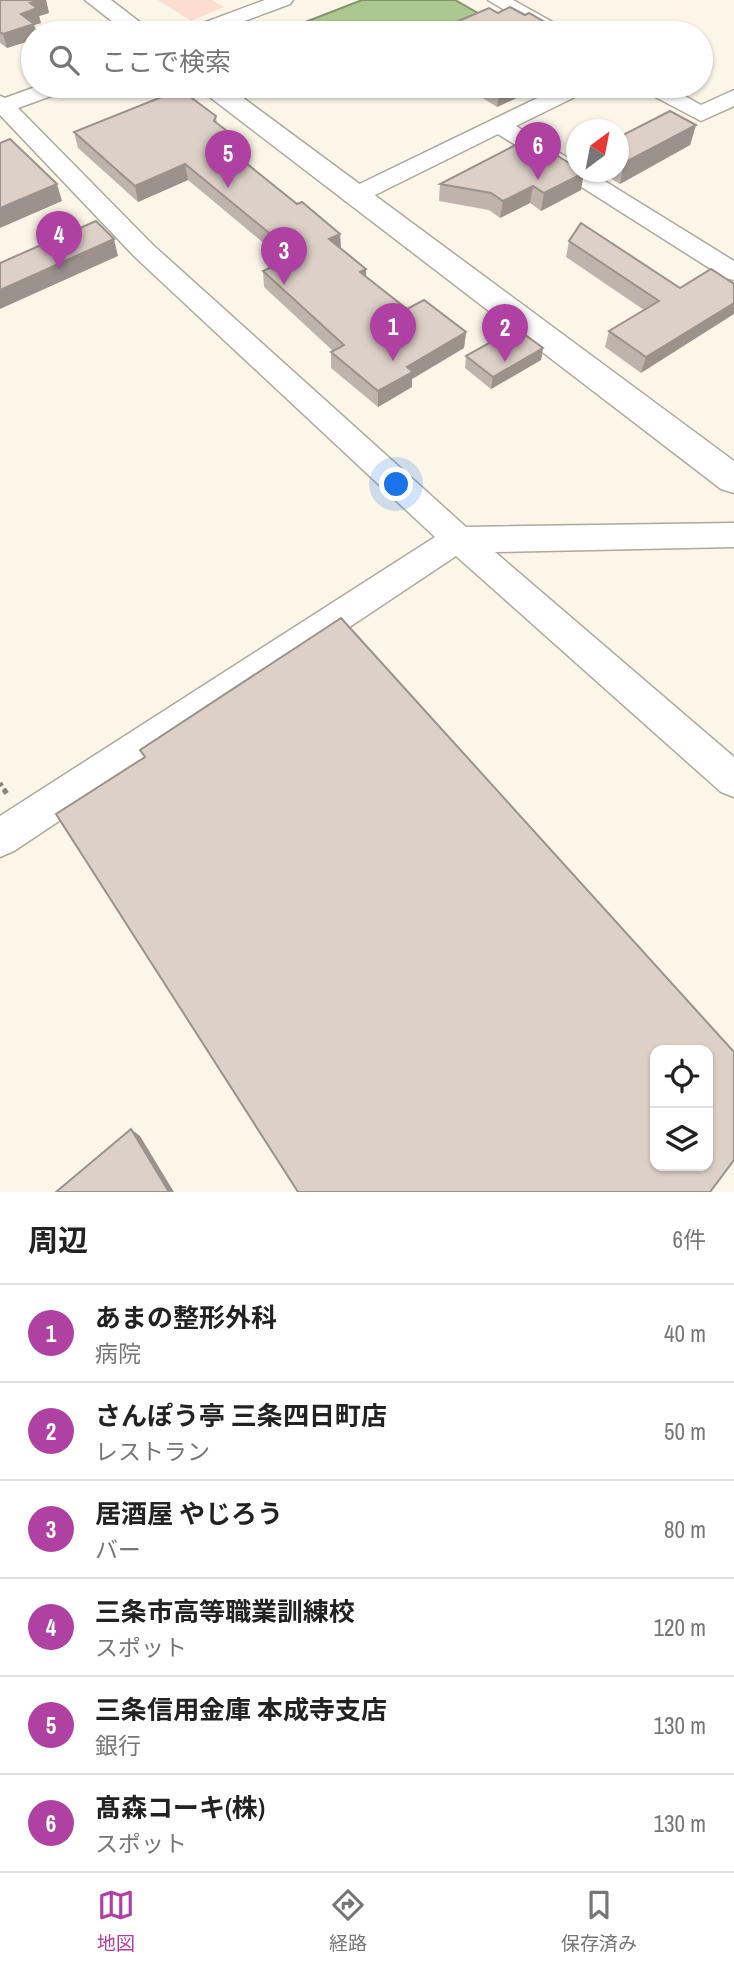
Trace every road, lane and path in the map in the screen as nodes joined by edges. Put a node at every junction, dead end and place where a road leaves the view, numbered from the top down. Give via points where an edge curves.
1 (96, 0) edge
2 (283, 0) edge
3 (498, 0) edge
4 (125, 21) edge
5 (226, 21) edge
6 (536, 21) edge
7 (734, 97) edge
8 (22, 98) edge
9 (227, 98) edge
10 (554, 98) edge
11 (673, 98) edge
12 (2, 105) edge
13 (499, 125) junction
14 (354, 196) junction
15 (734, 272) edge
16 (734, 480) edge
17 (734, 535) edge
18 (456, 540) junction
19 (734, 780) edge
20 (0, 838) edge

1 - 4 street
2 - 5 street
3 - 6 street
7 - 11 street via 701,114
8 - 12 street
9 - 14 street
10 - 13 street
12 - 18 street via 142,249
13 - 14 street
13 - 15 street
14 - 16 street
17 - 18 street
18 - 19 street
18 - 20 street

